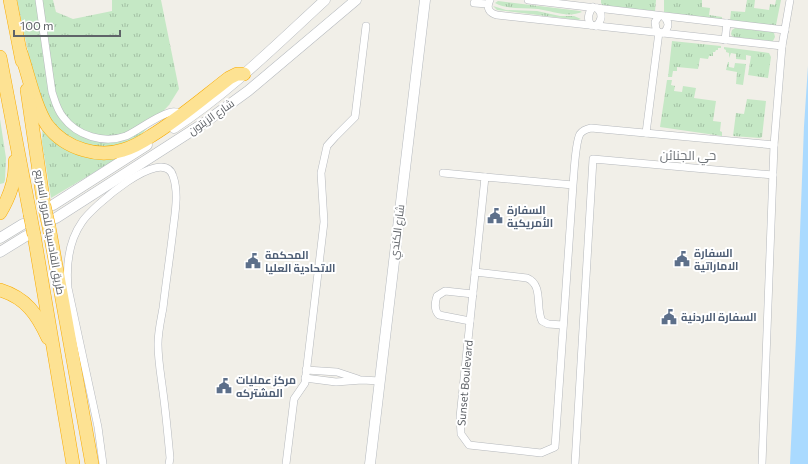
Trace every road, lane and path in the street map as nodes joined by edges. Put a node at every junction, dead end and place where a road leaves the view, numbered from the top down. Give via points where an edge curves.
1 (10, 0) edge
2 (40, 0) edge
3 (325, 0) edge
4 (356, 0) edge
5 (425, 0) edge
6 (528, 0) edge
7 (790, 0) edge
8 (489, 2) edge
9 (474, 3) dead end
10 (595, 6) edge
11 (661, 16) junction
12 (727, 23) junction
13 (594, 25) junction
14 (366, 26) dead end
15 (785, 30) junction
16 (660, 32) junction
17 (725, 40) junction
18 (782, 46) junction
19 (21, 53) junction
20 (0, 57) edge
21 (244, 74) joint
22 (192, 111) junction
23 (204, 123) junction
24 (646, 133) junction
25 (15, 135) junction
26 (774, 145) junction
27 (443, 173) dead end
28 (773, 175) junction
29 (485, 177) junction
30 (573, 186) junction
31 (48, 205) junction
32 (0, 213) edge
33 (27, 219) junction
34 (53, 222) junction
35 (30, 236) junction
36 (0, 238) edge
37 (0, 252) edge
38 (475, 272) junction
39 (0, 290) edge
40 (473, 294) junction
41 (470, 321) junction
42 (563, 325) junction
43 (54, 351) junction
44 (306, 370) junction
45 (305, 378) junction
46 (362, 380) junction
47 (380, 382) junction
48 (73, 464) edge
49 (92, 464) edge
50 (103, 464) edge
51 (169, 464) edge
52 (286, 464) edge
53 (370, 464) edge
54 (575, 464) edge
55 (762, 464) edge

1 - 19 highway, طريق القادسية للمرور السريع
2 - 22 street via 52,92 59,112 73,127 85,134 112,139 126,136 171,112
3 - 21 main road
4 - 23 main road, شارع الزيتون via 248,91
5 - 47 main road, شارع الكندي
6 - 10 street
7 - 15 street
8 - 9 street
8 - 13 street via 489,11 492,14
10 - 11 street
10 - 13 street via 588,14
10 - 13 street via 602,17 601,21
11 - 12 street
11 - 16 street via 654,22 654,26
11 - 16 street via 668,25
12 - 15 street
12 - 17 street
13 - 16 street
14 - 44 street via 355,117 327,146 321,173 324,222
15 - 18 street
16 - 17 street
16 - 24 street
17 - 18 street
18 - 26 street
19 - 22 highway via 41,114 65,143 78,149 103,153 125,150
19 - 31 highway, طريق القادسية للمرور السريع
20 - 25 highway, طريق القادسية للمرور السريع
21 - 22 highway via 229,78
22 - 23 main road
22 - 31 main road, شارع الزيتون
23 - 34 main road, شارع الزيتون
24 - 26 street, Sunset Boulevard
24 - 30 street, Sunset Boulevard via 591,128 584,130 577,141
25 - 32 highway via 14,176
25 - 33 highway, طريق القادسية للمرور السريع
26 - 28 street
27 - 29 street
28 - 54 street via 593,159
28 - 55 street
29 - 30 street
29 - 38 street, Sunset Boulevard
30 - 42 street, Sunset Boulevard
31 - 34 highway, طريق القادسية للمرور السريع, bridge
33 - 35 highway, طريق القادسية للمرور السريع, bridge
33 - 36 main road
34 - 49 highway, طريق القادسية للمرور السريع
35 - 37 main road
35 - 43 highway, طريق القادسية للمرور السريع
38 - 40 street, Sunset Boulevard
38 - 42 street via 531,280 536,285 542,321
39 - 43 highway via 21,300 30,308
40 - 41 street, Sunset Boulevard
40 - 41 street via 445,291 437,296 436,302 436,311 439,315
41 - 42 street, Sunset Boulevard via 460,417 461,434 468,445 541,453 555,447
43 - 48 highway, طريق القادسية للمرور السريع
44 - 45 street
44 - 46 street via 337,372
45 - 46 street via 336,382
45 - 52 street via 305,383 294,399
46 - 47 street
47 - 53 main road, شارع الكندي
50 - 51 street via 98,427 68,288 67,257 76,231 91,210 120,186 147,170 161,166 173,175 176,197 158,342

